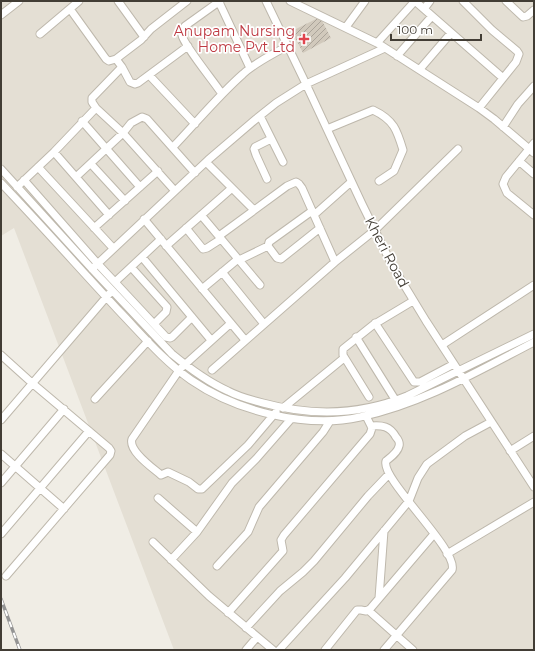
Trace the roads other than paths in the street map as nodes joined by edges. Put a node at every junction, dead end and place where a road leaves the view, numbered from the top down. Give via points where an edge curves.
1 (19, 1) edge
2 (79, 1) edge
3 (118, 1) edge
4 (187, 1) edge
5 (219, 1) edge
6 (266, 1) edge
7 (290, 1) edge
8 (365, 1) edge
9 (415, 1) edge
10 (430, 1) edge
11 (463, 1) edge
12 (507, 1) edge
13 (424, 8) junction
14 (70, 9) junction
15 (534, 10) edge
16 (1, 15) edge
17 (432, 16) junction
18 (346, 27) junction
19 (451, 33) junction
20 (40, 34) dead end
21 (144, 37) junction
22 (377, 43) junction
23 (188, 46) junction
24 (288, 46) junction
25 (386, 48) junction
26 (397, 56) junction
27 (116, 59) junction
28 (122, 68) junction
29 (250, 68) junction
30 (420, 70) junction
31 (149, 75) junction
32 (503, 78) junction
33 (306, 84) junction
34 (534, 86) edge
35 (222, 94) junction
36 (96, 108) junction
37 (479, 108) junction
38 (260, 116) junction
39 (82, 121) junction
40 (195, 124) junction
41 (503, 127) junction
42 (327, 129) junction
43 (123, 134) junction
44 (271, 139) junction
45 (534, 143) edge
46 (172, 147) junction
47 (106, 149) junction
48 (458, 149) dead end
49 (532, 151) edge
50 (54, 152) junction
51 (519, 161) junction
52 (206, 162) junction
53 (283, 162) dead end
54 (91, 164) junction
55 (38, 167) junction
56 (1, 169) edge
57 (158, 171) junction
58 (195, 173) junction
59 (534, 174) edge
60 (76, 177) junction
61 (267, 179) dead end
62 (24, 180) junction
63 (379, 181) dead end
64 (351, 182) junction
65 (1, 183) edge
66 (17, 187) junction
67 (140, 187) junction
68 (232, 188) junction
69 (175, 191) junction
70 (125, 201) junction
71 (254, 210) junction
72 (313, 213) junction
73 (109, 215) junction
74 (534, 215) edge
75 (201, 216) junction
76 (144, 219) junction
77 (94, 228) junction
78 (186, 228) junction
79 (320, 228) junction
80 (375, 230) junction
81 (220, 238) junction
82 (161, 239) junction
83 (166, 246) junction
84 (268, 246) junction
85 (113, 248) junction
86 (142, 257) junction
87 (238, 259) junction
88 (335, 262) junction
89 (95, 266) junction
90 (131, 267) junction
91 (222, 272) junction
92 (115, 282) junction
93 (260, 285) dead end
94 (534, 285) edge
95 (202, 289) junction
96 (109, 294) junction
97 (413, 301) junction
98 (192, 317) junction
99 (231, 323) junction
100 (375, 323) junction
101 (154, 324) junction
102 (264, 324) junction
103 (534, 334) edge
104 (356, 337) junction
105 (211, 340) junction
106 (245, 340) junction
107 (148, 341) junction
108 (534, 342) edge
109 (442, 345) junction
110 (1, 355) edge
111 (344, 358) junction
112 (182, 367) junction
113 (212, 370) dead end
114 (460, 372) junction
115 (32, 384) junction
116 (369, 397) dead end
117 (95, 400) dead end
118 (396, 401) junction
119 (64, 409) junction
120 (278, 410) junction
121 (366, 416) junction
122 (291, 419) junction
123 (1, 420) edge
124 (330, 421) junction
125 (491, 422) junction
126 (371, 426) junction
127 (89, 430) junction
128 (534, 436) edge
129 (510, 451) junction
130 (1, 454) edge
131 (15, 467) junction
132 (390, 474) junction
133 (1, 484) edge
134 (534, 487) edge
135 (40, 488) junction
136 (158, 498) dead end
137 (409, 501) junction
138 (534, 502) edge
139 (64, 509) junction
140 (384, 531) junction
141 (198, 532) junction
142 (1, 534) edge
143 (434, 534) junction
144 (153, 542) dead end
145 (447, 554) junction
146 (171, 560) junction
147 (217, 566) dead end
148 (6, 576) dead end
149 (380, 598) junction
150 (368, 610) junction
151 (228, 613) junction
152 (246, 628) junction
153 (396, 636) junction
154 (257, 637) junction
155 (246, 650) edge
156 (272, 650) edge
157 (279, 650) edge
158 (325, 650) edge
159 (384, 650) edge
160 (413, 650) edge

1 - 16 street
2 - 14 street
3 - 21 street
4 - 21 street via 150,29
5 - 23 street via 182,30 183,39
5 - 29 street
6 - 24 street, Kheri Road
7 - 18 street
8 - 18 street
9 - 13 street
9 - 22 street
10 - 13 street
11 - 32 street via 519,54
12 - 15 street via 523,17
13 - 17 street
14 - 20 street
14 - 27 street via 106,59
17 - 19 street
17 - 26 street
18 - 22 street
19 - 30 street
19 - 32 street
21 - 27 street
22 - 25 street
23 - 31 street
23 - 35 street
24 - 29 street
24 - 33 street, Kheri Road
25 - 26 street
25 - 33 street
26 - 30 street
27 - 28 street
28 - 31 street via 130,82 135,84
28 - 36 street via 92,98
29 - 35 street
30 - 37 street
31 - 40 street
32 - 37 street
33 - 38 street
33 - 42 street, Kheri Road
34 - 41 street
35 - 40 street
36 - 39 street
36 - 43 street
37 - 41 street
38 - 44 street
38 - 52 street
39 - 47 street
39 - 50 street
40 - 46 street
41 - 49 street
42 - 63 street via 373,110 382,114 397,130 403,150 394,171
42 - 64 street, Kheri Road
43 - 46 street via 135,120 144,117
43 - 47 street
43 - 57 street
44 - 53 street
44 - 61 street via 254,149
45 - 49 street
46 - 58 street
47 - 54 street
47 - 67 street
48 - 80 street
49 - 51 street
50 - 55 street
50 - 60 street
51 - 59 street
51 - 74 street via 506,176 503,184 507,192
52 - 58 street
52 - 68 street
54 - 60 street
54 - 70 street
55 - 62 street
55 - 77 street
56 - 66 street
57 - 67 street
57 - 69 street
58 - 69 street
60 - 73 street
62 - 66 street
62 - 89 street
64 - 72 street
64 - 80 street, Kheri Road
65 - 96 street
66 - 89 street
67 - 70 street
68 - 71 street
68 - 75 street
69 - 76 street
70 - 73 street
71 - 72 street via 296,182 302,188
71 - 81 street
72 - 79 street
72 - 84 street via 269,242
73 - 77 street
75 - 78 street
75 - 81 street
76 - 82 street
76 - 85 street
77 - 85 street
78 - 81 street via 203,249
78 - 83 street
79 - 84 street via 281,259 277,258
79 - 88 street
80 - 88 street
80 - 97 street, Kheri Road
81 - 87 street
82 - 83 street
82 - 86 street
83 - 95 street
84 - 87 street
85 - 89 street
86 - 90 street
86 - 98 street
87 - 91 street
87 - 93 street
88 - 102 street
89 - 92 street
89 - 96 street
90 - 92 street
90 - 101 street via 167,307 166,312
91 - 95 street
91 - 102 street
92 - 101 street
94 - 109 street
95 - 99 street
96 - 107 street
96 - 112 street via 169,350
96 - 115 street
97 - 100 street
97 - 109 street, Kheri Road
98 - 101 street via 170,338
98 - 105 street
99 - 105 street
99 - 106 street
100 - 104 street
100 - 114 street via 414,382
102 - 106 street
103 - 114 street
104 - 111 street via 343,349
104 - 118 street
105 - 112 street
106 - 113 street
107 - 112 street
107 - 117 street
108 - 114 street
109 - 114 street, Kheri Road
110 - 115 street
111 - 116 street
111 - 120 street
112 - 120 street via 230,392
112 - 120 street via 131,442 133,448 161,475 168,472 202,489 248,445
114 - 118 street
114 - 121 street via 400,406
114 - 125 street, Kheri Road
115 - 119 street
115 - 123 street
118 - 120 street via 344,412
119 - 127 street
119 - 131 street
120 - 122 street
121 - 124 street
121 - 126 street
122 - 124 street
122 - 141 street via 232,483
124 - 147 street via 259,507 248,532
125 - 129 street, Kheri Road
125 - 137 street via 465,436 427,464
126 - 132 street via 380,425 390,429 399,442 398,450 385,464
126 - 151 street via 370,434 284,535 281,540 283,550
127 - 135 street
127 - 139 street via 109,448 111,453
128 - 129 street
129 - 134 street, Kheri Road
130 - 131 street
131 - 133 street
131 - 135 street
132 - 137 street
132 - 152 street via 368,496 311,564 280,591
135 - 139 street
135 - 142 street
136 - 141 street
137 - 140 street
137 - 143 street
138 - 145 street
139 - 148 street
140 - 149 street
140 - 157 street
141 - 146 street
143 - 145 street
143 - 149 street
144 - 146 street
145 - 153 street via 453,563 452,570
146 - 151 street
149 - 150 street
150 - 153 street
150 - 158 street via 357,610
151 - 152 street
152 - 154 street
153 - 159 street
153 - 160 street
154 - 155 street
154 - 156 street

